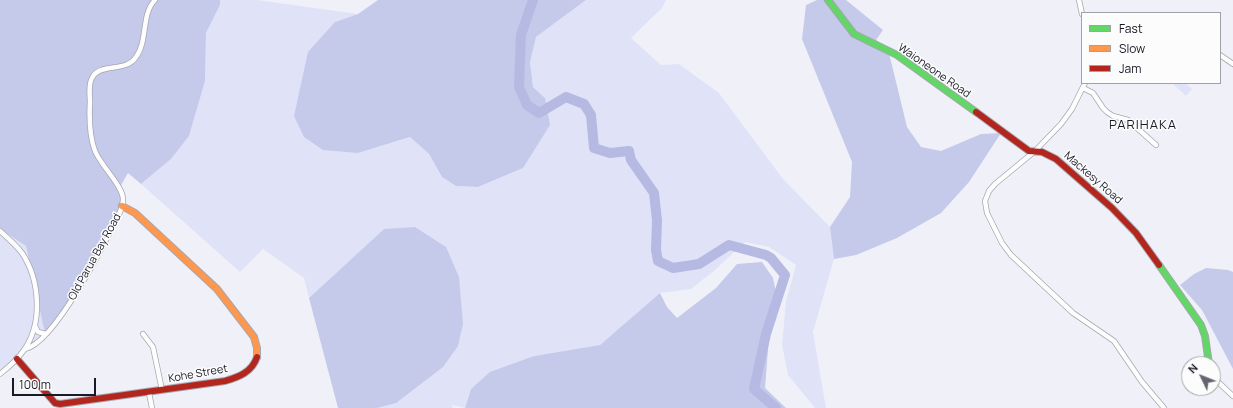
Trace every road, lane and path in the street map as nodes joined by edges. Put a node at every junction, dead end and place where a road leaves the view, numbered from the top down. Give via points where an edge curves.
1 (155, 0) edge
2 (828, 0) edge
3 (1079, 0) edge
4 (1082, 12) edge
5 (1221, 56) edge
6 (1233, 64) edge
7 (1084, 85) edge
8 (1156, 145) dead end
9 (1035, 151) junction
10 (122, 206) junction
11 (0, 231) edge
12 (34, 325) junction
13 (46, 334) junction
14 (143, 334) dead end
15 (24, 349) junction
16 (1208, 356) edge
17 (17, 359) junction
18 (0, 374) edge
19 (1221, 385) edge
20 (162, 390) junction
21 (149, 393) junction
22 (1233, 396) edge
23 (152, 408) edge
24 (1164, 408) edge

1 - 10 street, Old Parua Bay Road via 149,8 136,58 126,66 97,72 90,83 89,118 93,145 99,160 122,193
2 - 9 street, Waioneone Road via 854,34 907,62 1029,151
3 - 4 street
5 - 6 street
7 - 8 street via 1107,112 1128,120
7 - 9 street via 1064,120
9 - 16 street, Mackesy Road via 1049,155 1063,164 1136,233 1201,325
9 - 24 street via 989,191 986,206 991,222 1002,243 1016,260 1073,313 1114,341 1142,382
10 - 13 street, Old Parua Bay Road via 78,292
10 - 20 street, Kohe Street via 135,213 217,289 258,344 255,364 245,374 230,380
11 - 12 street via 22,253 29,268 36,299
12 - 13 street via 38,332
12 - 15 street
13 - 15 street, Old Parua Bay Road via 31,348
14 - 20 street via 154,347
15 - 17 street
17 - 18 street
17 - 21 street, Kohe Street via 55,403
19 - 22 street
20 - 21 street, Kohe Street
21 - 23 street

